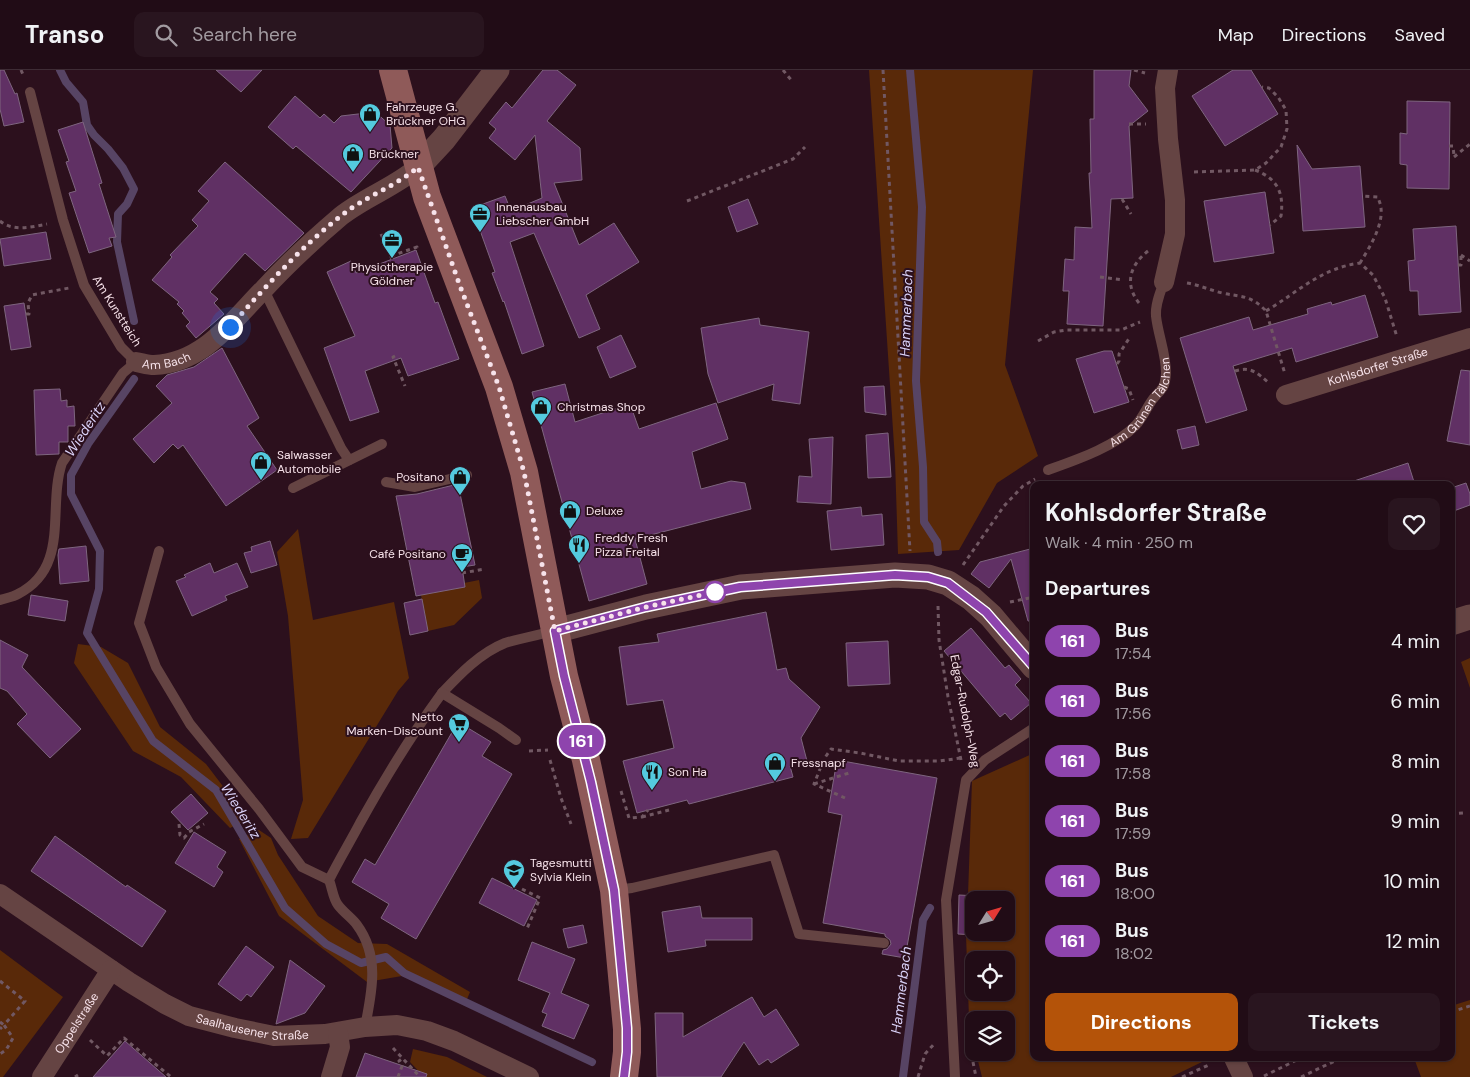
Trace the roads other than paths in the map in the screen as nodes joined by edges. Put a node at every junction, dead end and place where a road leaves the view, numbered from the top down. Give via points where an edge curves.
1 (393, 70) edge
2 (497, 70) edge
3 (1168, 70) edge
4 (30, 92) dead end
5 (418, 167) junction
6 (1164, 282) joint
7 (268, 296) dead end
8 (1470, 338) edge
9 (136, 362) junction
10 (1288, 394) road end
11 (382, 444) dead end
12 (349, 460) junction
13 (1048, 470) road end
14 (467, 476) dead end
15 (386, 482) dead end
16 (293, 488) dead end
17 (159, 551) dead end
18 (0, 600) edge
19 (1470, 617) edge
20 (1455, 621) edge
21 (555, 631) junction
22 (1030, 662) edge
23 (442, 693) junction
24 (1030, 731) edge
25 (516, 740) dead end
26 (330, 880) junction
27 (614, 890) junction
28 (0, 894) edge
29 (884, 944) dead end
30 (111, 970) junction
31 (365, 1026) junction
32 (338, 1033) junction
33 (1235, 1061) edge
34 (42, 1077) edge
35 (331, 1077) edge
36 (529, 1077) edge
37 (624, 1077) edge
38 (955, 1077) edge
39 (1243, 1077) edge

1 - 5 main road
2 - 5 street
3 - 6 street, Am Grünen Tälchen via 1165,88 1175,234
4 - 9 lane, Am Kunstteich via 63,220 84,285 121,347
5 - 9 street, Am Bach via 404,179 351,208 309,243 230,327 204,348 178,360 155,364
5 - 21 main road via 499,387 524,472
6 - 13 lane, Am Grünen Tälchen via 1156,314 1166,373 1163,390 1135,426 1118,438 1098,451
7 - 12 lane
8 - 10 street, Kohlsdorfer Straße
9 - 18 lane, Am Bach via 113,388 62,463 58,475 54,549 46,567 35,582 19,594
11 - 12 lane
12 - 16 lane
14 - 15 lane via 415,487
17 - 26 lane via 139,623 156,667 190,724 302,867
19 - 20 street
21 - 22 street via 740,587 895,575 928,577 948,583 986,612
21 - 23 lane via 505,644 489,652 464,670
21 - 27 main road
23 - 25 lane
23 - 26 lane via 382,784
24 - 38 lane, Edgar-Rudolph-Weg via 985,760 966,780 946,900
26 - 31 lane via 337,904 358,926 371,951 372,990
27 - 29 lane via 774,855 799,934
27 - 37 main road via 627,1028
28 - 30 street, Saalhausener Straße
30 - 32 street, Saalhausener Straße via 189,1016 274,1036
30 - 34 street, Oppelstraße
31 - 32 street, Saalhausener Straße
31 - 36 street, Saalhausener Straße via 397,1025 427,1031
32 - 35 street via 340,1047
33 - 39 street

